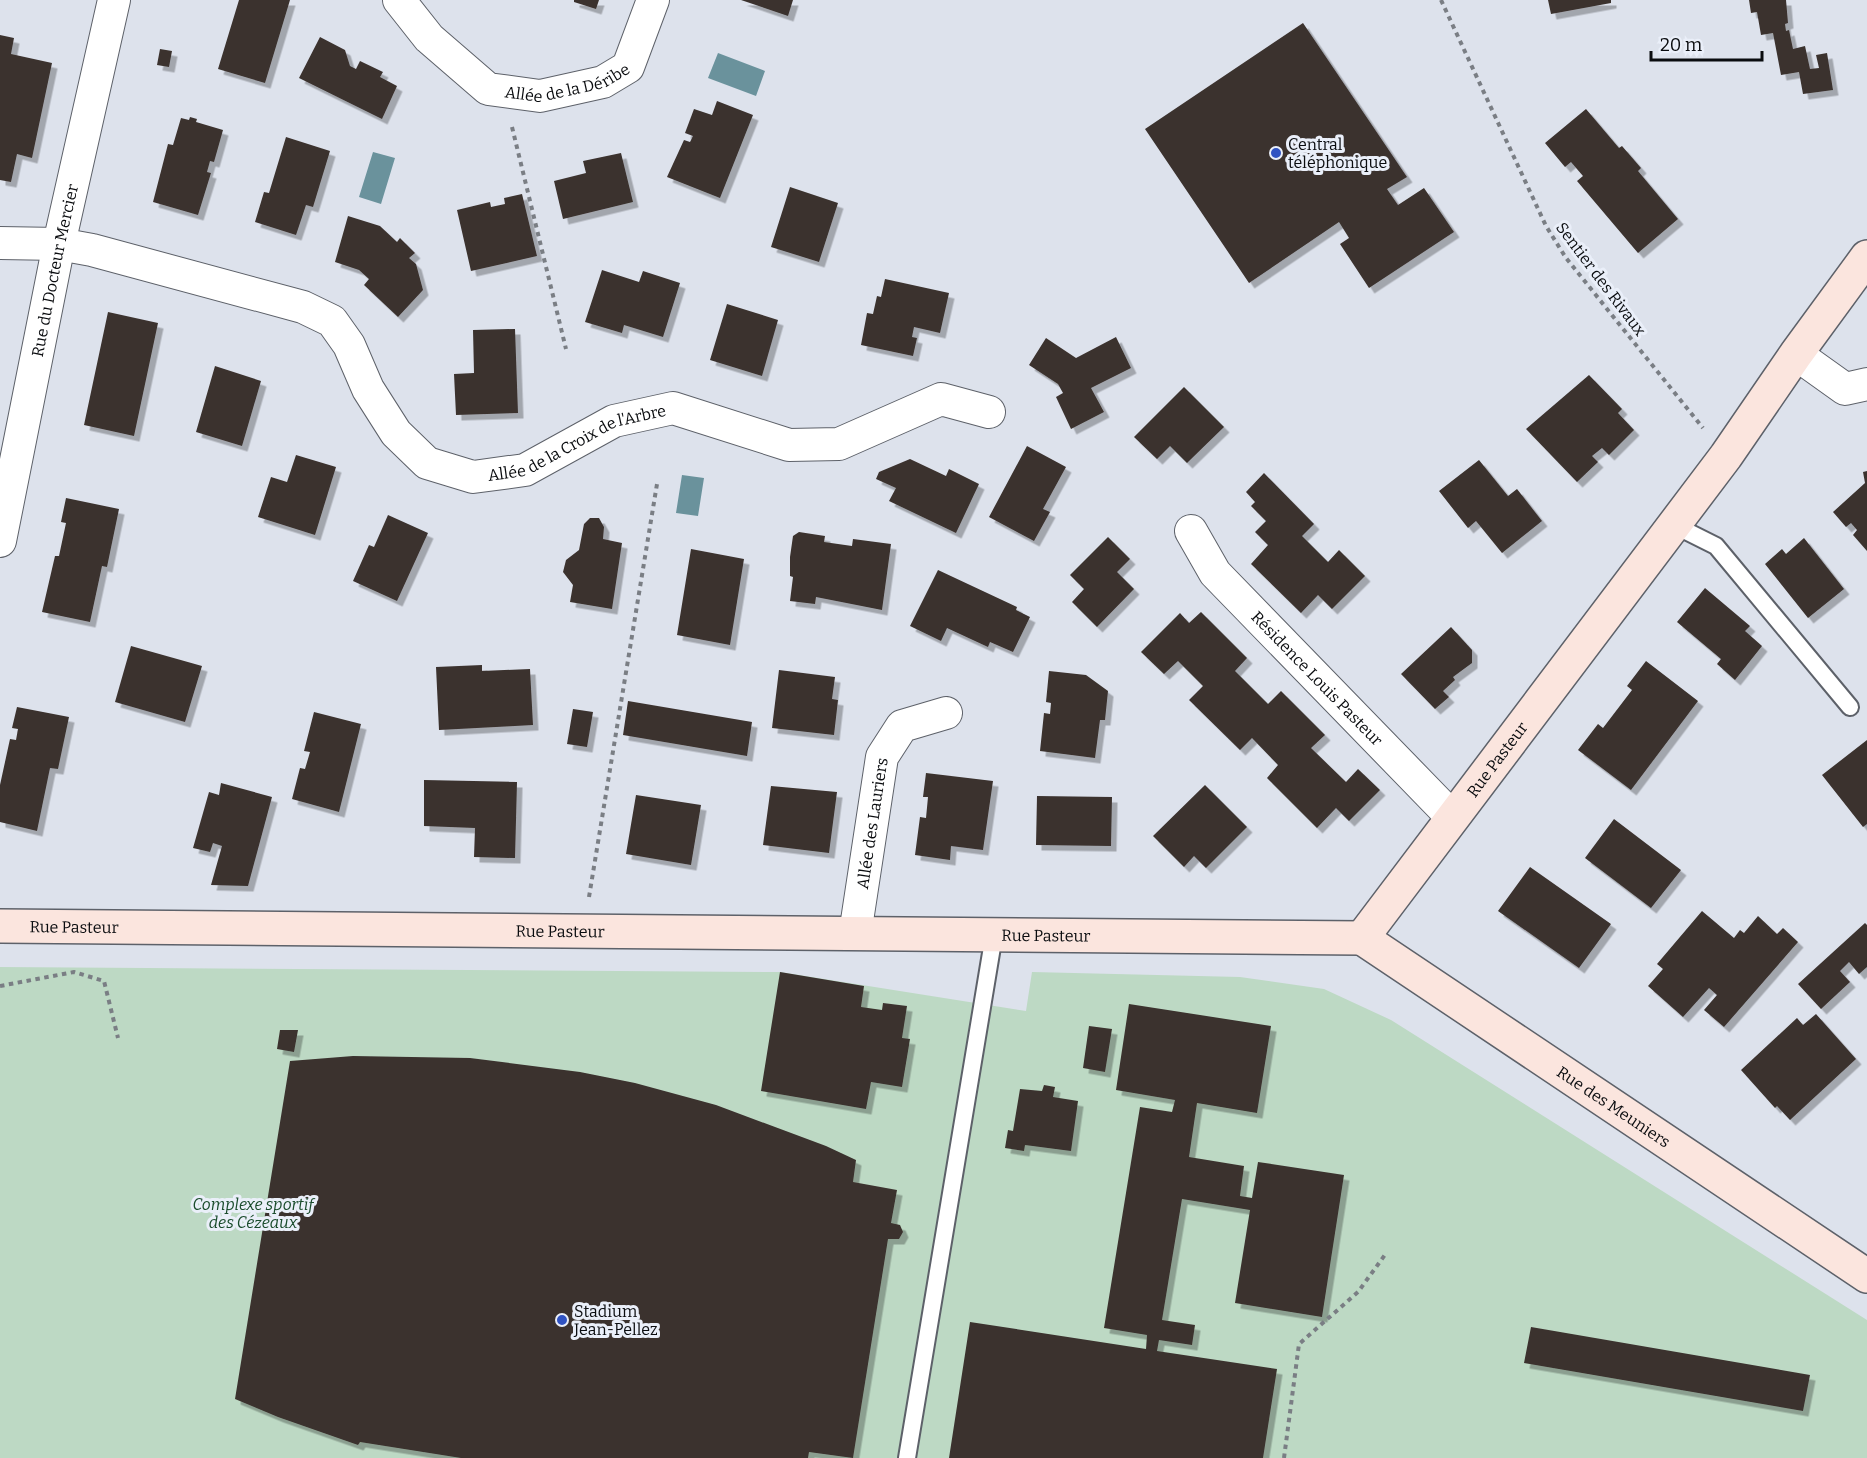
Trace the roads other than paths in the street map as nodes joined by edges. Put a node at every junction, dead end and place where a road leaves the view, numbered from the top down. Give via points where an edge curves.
1 (114, 0) edge
2 (399, 0) edge
3 (653, 0) edge
4 (0, 243) edge
5 (59, 244) junction
6 (1867, 257) edge
7 (1796, 354) junction
8 (1867, 384) edge
9 (989, 412) dead end
10 (1674, 525) junction
11 (1191, 531) dead end
12 (0, 541) edge
13 (1850, 707) dead end
14 (946, 713) dead end
15 (1452, 817) junction
16 (0, 926) edge
17 (855, 934) junction
18 (994, 935) junction
19 (1362, 938) junction
20 (1867, 1276) edge
21 (908, 1458) edge

1 - 5 street, Rue du Docteur Mercier
2 - 3 street, Allée de la Déribe via 429,38 488,89 540,96 603,82 628,67
4 - 5 street, Allée de la Croix de l'Arbre
5 - 9 street, Allée de la Croix de l'Arbre via 303,307 332,321 396,433 427,463 473,477 525,470 614,421 673,408 789,445 839,444 941,399
5 - 12 street, Rue du Docteur Mercier
6 - 7 main road, Rue Pasteur
7 - 8 street via 1845,389
7 - 10 main road, Rue Pasteur
10 - 13 lane via 1716,546
10 - 15 main road, Rue Pasteur
11 - 15 street, Résidence Louis Pasteur via 1215,573
14 - 17 street, Allée des Lauriers via 902,726 882,757
15 - 19 main road, Rue Pasteur
16 - 17 main road, Rue Pasteur
17 - 18 main road, Rue Pasteur
18 - 19 main road, Rue Pasteur
18 - 21 lane
19 - 20 main road, Rue des Meuniers

